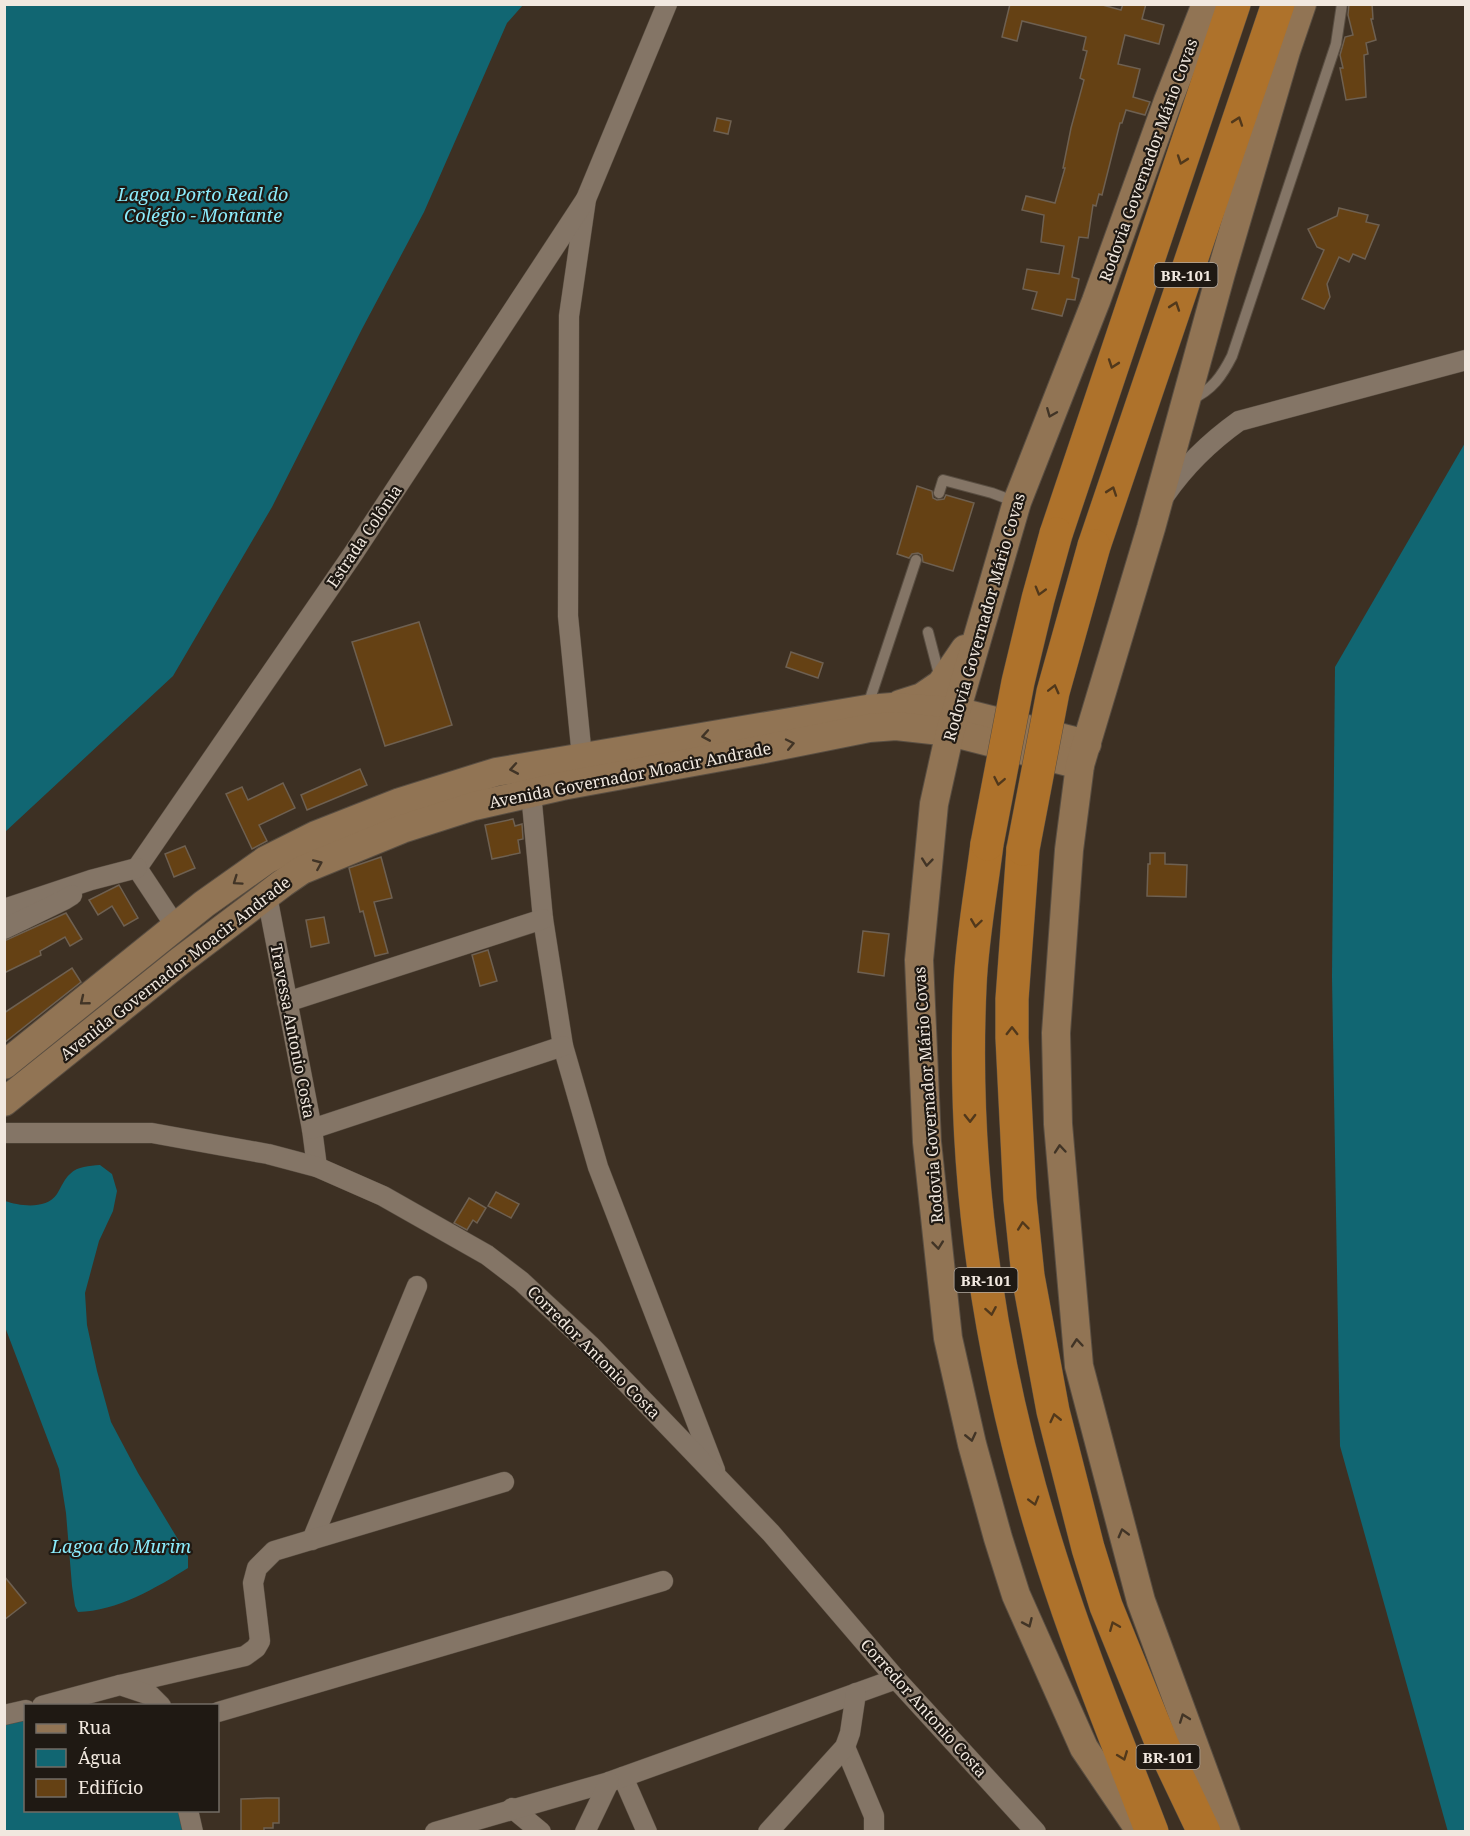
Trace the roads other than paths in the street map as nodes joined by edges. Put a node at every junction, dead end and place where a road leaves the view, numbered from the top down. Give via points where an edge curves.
1 (667, 4) edge
2 (1206, 4) edge
3 (1234, 4) edge
4 (1278, 4) edge
5 (1302, 4) edge
6 (1342, 4) edge
7 (585, 199) junction
8 (1466, 360) edge
9 (1186, 402) junction
10 (939, 493) dead end
11 (1017, 502) junction
12 (1151, 528) junction
13 (916, 560) dead end
14 (928, 632) dead end
15 (978, 634) junction
16 (941, 684) junction
17 (881, 717) junction
18 (953, 722) junction
19 (1083, 754) junction
20 (582, 757) junction
21 (531, 793) junction
22 (934, 804) junction
23 (137, 868) junction
24 (91, 880) junction
25 (272, 880) junction
26 (4, 909) edge
27 (543, 919) junction
28 (176, 927) junction
29 (4, 929) edge
30 (287, 1002) junction
31 (563, 1046) junction
32 (4, 1065) edge
33 (4, 1102) edge
34 (312, 1129) junction
35 (4, 1133) edge
36 (317, 1167) junction
37 (417, 1286) dead end
38 (718, 1478) junction
39 (504, 1482) dead end
40 (312, 1540) junction
41 (663, 1581) dead end
42 (896, 1679) junction
43 (120, 1685) junction
44 (856, 1693) junction
45 (49, 1704) edge
46 (159, 1704) edge
47 (24, 1710) edge
48 (219, 1712) edge
49 (4, 1715) edge
50 (845, 1747) junction
51 (616, 1780) junction
52 (512, 1808) junction
53 (188, 1812) edge
54 (481, 1824) edge
55 (193, 1832) edge
56 (435, 1832) edge
57 (541, 1832) edge
58 (585, 1832) edge
59 (646, 1832) edge
60 (768, 1832) edge
61 (874, 1832) edge
62 (1036, 1832) edge
63 (1141, 1832) edge
64 (1152, 1832) edge
65 (1204, 1832) edge
66 (1226, 1832) edge

1 - 7 street
2 -> 11 main road, Rodovia Governador Mário Covas / BR-101
3 -> 64 highway, Rodovia Governador Mário Covas / BR-101, bridge via 1056,534 1038,599 987,844 973,950 968,1037 975,1204 1012,1419 1050,1558
65 -> 4 highway, BR-101, bridge via 1162,1744 1106,1606 1053,1411 1028,1276 1020,1199 1012,999 1023,849 1053,692 1094,546
5 - 9 main road
6 - 9 lane via 1336,44 1232,356 1221,378 1205,393
7 - 20 street via 568,328 568,616
7 - 23 street, Estrada Colônia via 353,554
8 - 12 street via 1239,421 1218,436 1185,470 1166,494
9 - 12 main road
10 - 11 lane via 943,480
11 - 15 main road, Rodovia Governador Mário Covas / BR-101
12 - 19 main road
13 - 17 lane
14 - 16 lane
15 - 16 main road
15 - 18 main road, Rodovia Governador Mário Covas / BR-101
16 - 17 main road via 922,698
17 - 18 main road, Avenida Governador Moacir Andrade
17 -> 20 main road, Avenida Governador Moacir Andrade
21 -> 17 main road, Avenida Governador Moacir Andrade via 759,750
17 - 22 main road via 920,747 927,760
18 - 19 main road, Avenida Governador Moacir Andrade
18 - 22 main road, Rodovia Governador Mário Covas / BR-101
66 -> 19 main road via 1141,1601 1079,1366 1058,1124 1056,1034 1069,850
20 -> 25 main road, Avenida Governador Moacir Andrade via 496,772 400,802 316,835
25 -> 21 main road, Avenida Governador Moacir Andrade via 402,829
21 - 27 street
22 -> 63 main road, Rodovia Governador Mário Covas / BR-101 via 919,960 927,1142 948,1338 972,1444 1016,1595 1083,1748
23 - 24 street
23 - 28 street
24 - 26 street
24 - 29 street via 64,900
25 -> 28 main road, Avenida Governador Moacir Andrade via 204,904
25 - 30 street, Travessa Antonio Costa
25 - 33 main road, Avenida Governador Moacir Andrade via 180,961
27 - 30 street
27 - 31 street
28 -> 32 main road, Avenida Governador Moacir Andrade
30 - 34 street, Travessa Antonio Costa
31 - 34 street
31 - 38 street via 598,1167
34 - 36 street, Travessa Antonio Costa
35 - 36 street, Corredor Antonio Costa via 152,1133
36 - 38 street, Corredor Antonio Costa via 419,1215 487,1255 521,1281 590,1345
37 - 40 street
38 - 42 street, Corredor Antonio Costa via 787,1551
39 - 40 street
40 - 43 street via 274,1551 257,1568 253,1583 260,1641 256,1648 245,1656
41 - 48 street
42 - 44 street
42 - 62 street, Corredor Antonio Costa
43 - 45 street
43 - 46 street via 150,1695
44 - 50 street
44 - 51 street
47 - 49 street
50 - 60 street
50 - 61 street via 874,1815
51 - 52 street
51 - 58 street
51 - 59 street
52 - 54 street
52 - 57 street
53 - 55 street
54 - 56 street

